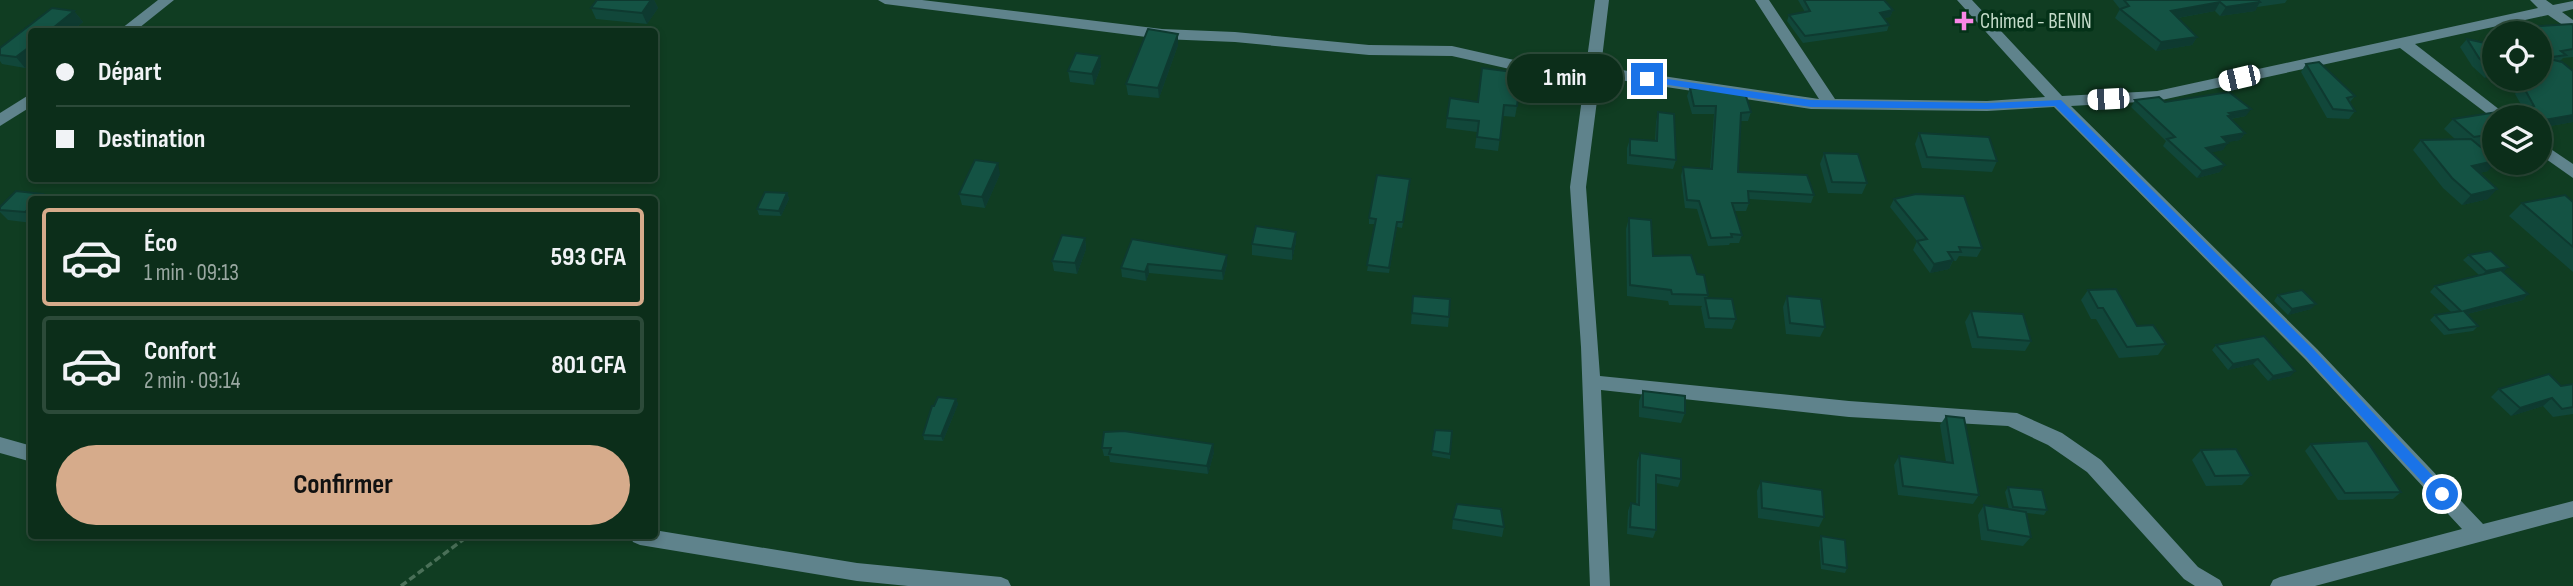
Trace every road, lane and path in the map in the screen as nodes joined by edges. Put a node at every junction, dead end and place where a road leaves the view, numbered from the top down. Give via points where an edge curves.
1 (167, 0) edge
2 (885, 0) edge
3 (1602, 0) edge
4 (1762, 0) edge
5 (1965, 0) edge
6 (2537, 0) edge
7 (2573, 5) edge
8 (2551, 10) junction
9 (2573, 27) edge
10 (129, 28) edge
11 (2402, 42) junction
12 (1592, 71) junction
13 (28, 101) edge
14 (2058, 102) junction
15 (1830, 104) junction
16 (2485, 105) edge
17 (0, 121) edge
18 (2552, 156) edge
19 (2573, 172) edge
20 (1591, 382) junction
21 (0, 445) edge
22 (28, 453) edge
23 (2573, 509) edge
24 (2479, 534) junction
25 (464, 539) edge
26 (658, 539) edge
27 (401, 586) edge
28 (1002, 586) edge
29 (1600, 586) edge
30 (2213, 586) edge
31 (2280, 586) edge

1 - 10 street
2 - 12 street via 1162,34 1369,50 1452,51 1523,67
3 - 12 street
4 - 15 street
5 - 14 street
6 - 8 street
7 - 8 street
8 - 9 street
8 - 11 street
11 - 14 street via 2157,96
11 - 16 street
12 - 15 street
12 - 20 street via 1578,187
13 - 17 street
14 - 15 street
14 - 24 street via 2311,354
18 - 19 street
20 - 29 street
20 - 30 street via 1849,409 2010,418 2055,439 2094,466 2183,565
21 - 22 street
23 - 24 street
24 - 31 street
25 - 27 path
26 - 28 street via 857,572

